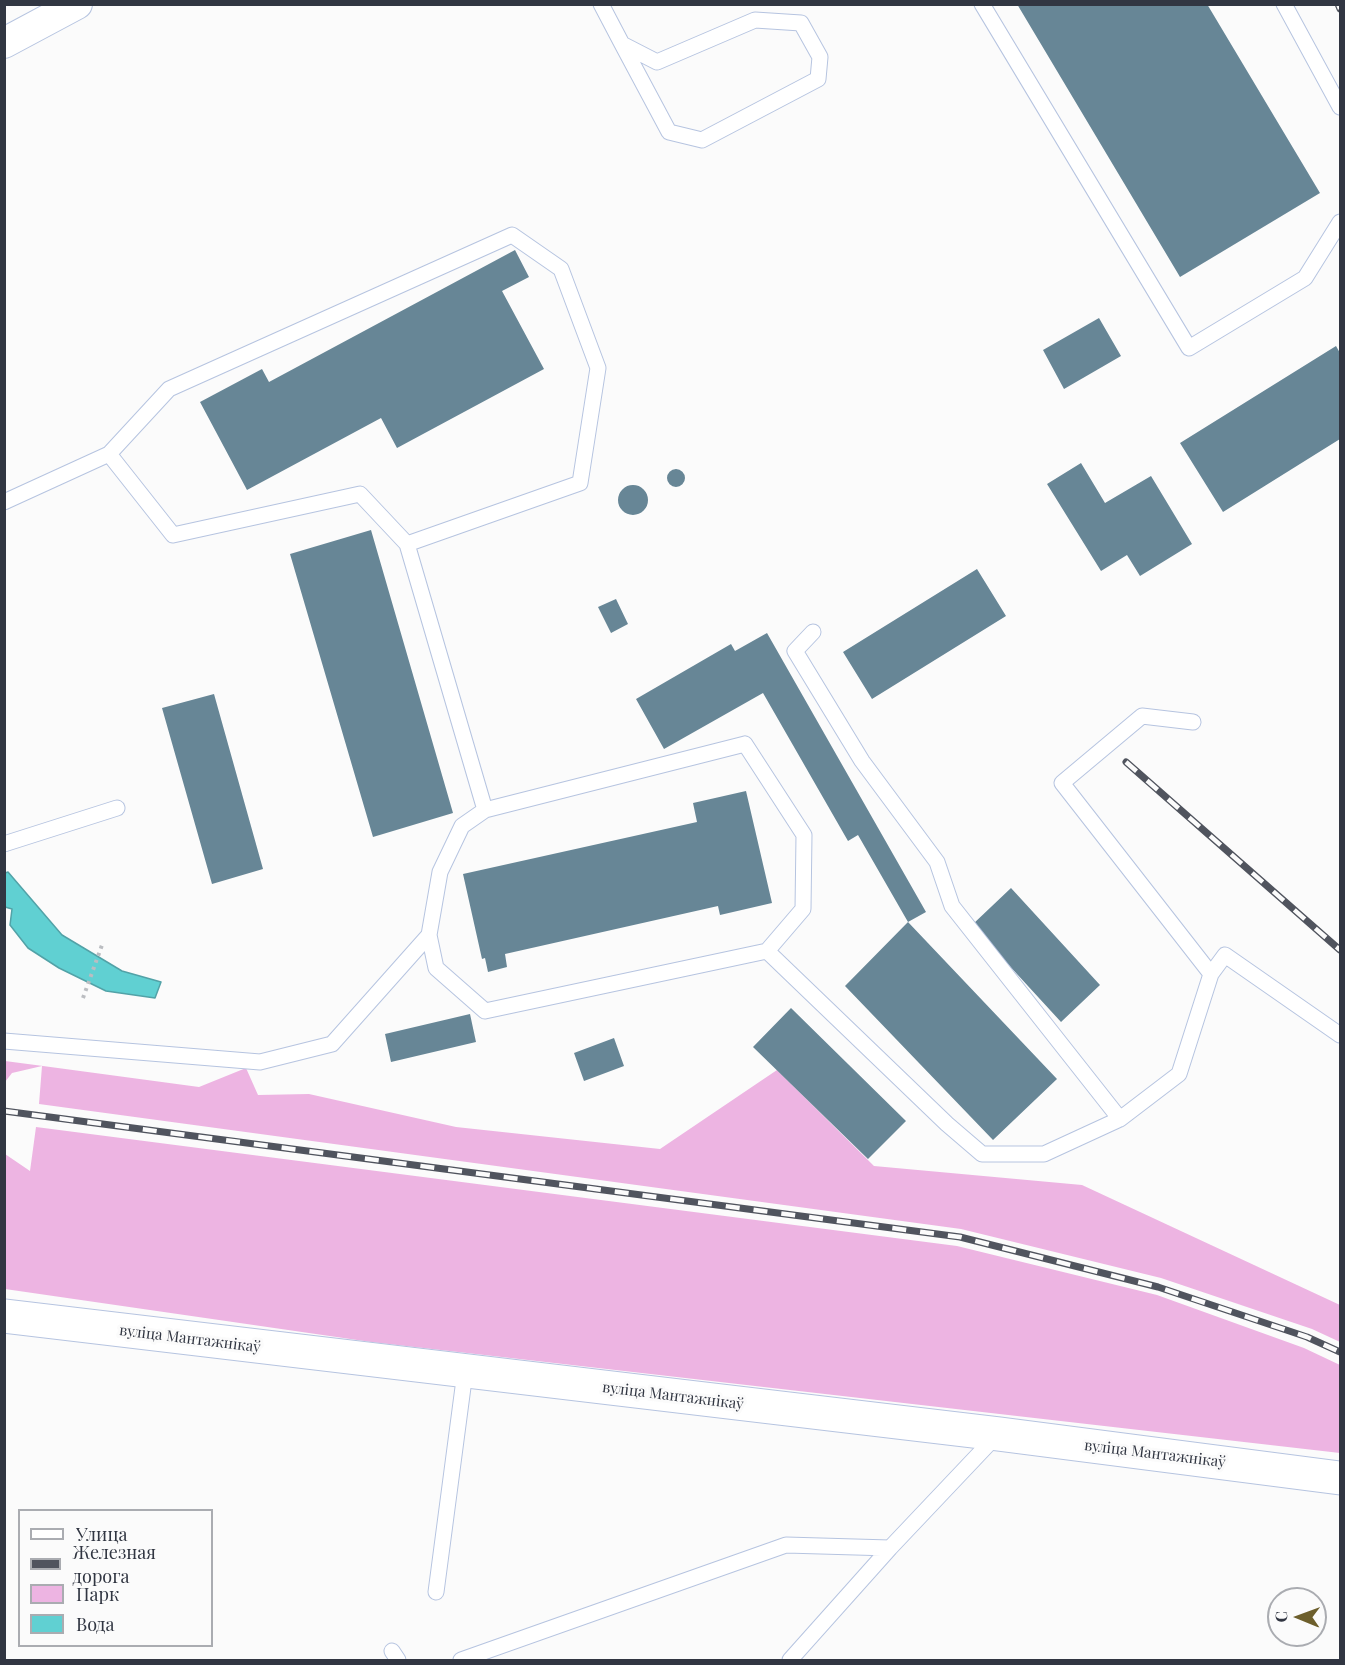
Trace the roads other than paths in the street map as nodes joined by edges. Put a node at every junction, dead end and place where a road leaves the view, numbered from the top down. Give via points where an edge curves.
1 (76, 4) edge
2 (601, 4) edge
3 (982, 4) edge
4 (1284, 4) edge
5 (4, 43) edge
6 (622, 44) junction
7 (1341, 107) edge
8 (1341, 222) edge
9 (109, 454) junction
10 (4, 502) edge
11 (407, 544) junction
12 (813, 632) dead end
13 (1193, 722) dead end
14 (117, 808) dead end
15 (485, 810) junction
16 (4, 844) edge
17 (429, 934) junction
18 (767, 951) junction
19 (1211, 974) junction
20 (1341, 1035) edge
21 (4, 1041) edge
22 (1120, 1119) junction
23 (4, 1316) edge
24 (465, 1372) junction
25 (999, 1434) junction
26 (1341, 1478) edge
27 (890, 1548) junction
28 (436, 1592) dead end
29 (461, 1660) edge
30 (790, 1660) edge

1 - 5 street
2 - 6 lane
3 - 8 lane via 1189,348 1305,278
4 - 7 lane
6 - 6 lane via 657,62 755,20 801,23 820,57 818,80 702,140 669,132
9 - 10 lane
9 - 11 lane via 174,535 360,494
9 - 11 lane via 169,389 512,235 561,269 598,368 580,483
11 - 15 lane
12 - 22 lane via 795,651 862,761 937,862 952,906
13 - 19 lane via 1142,716 1062,783
14 - 16 lane
15 - 17 lane via 462,826 440,872
15 - 18 lane via 745,744 804,835 803,909
17 - 18 lane via 436,968 485,1011
17 - 21 lane via 332,1044 260,1062
18 - 22 lane via 982,1154 1044,1154
19 - 20 lane via 1225,955
19 - 22 lane via 1179,1074
23 - 24 main road, вуліца Мантажнікаў
24 - 25 main road, вуліца Мантажнікаў
24 - 28 lane
25 - 26 main road, вуліца Мантажнікаў
25 - 27 lane
27 - 29 lane via 786,1545
27 - 30 lane

